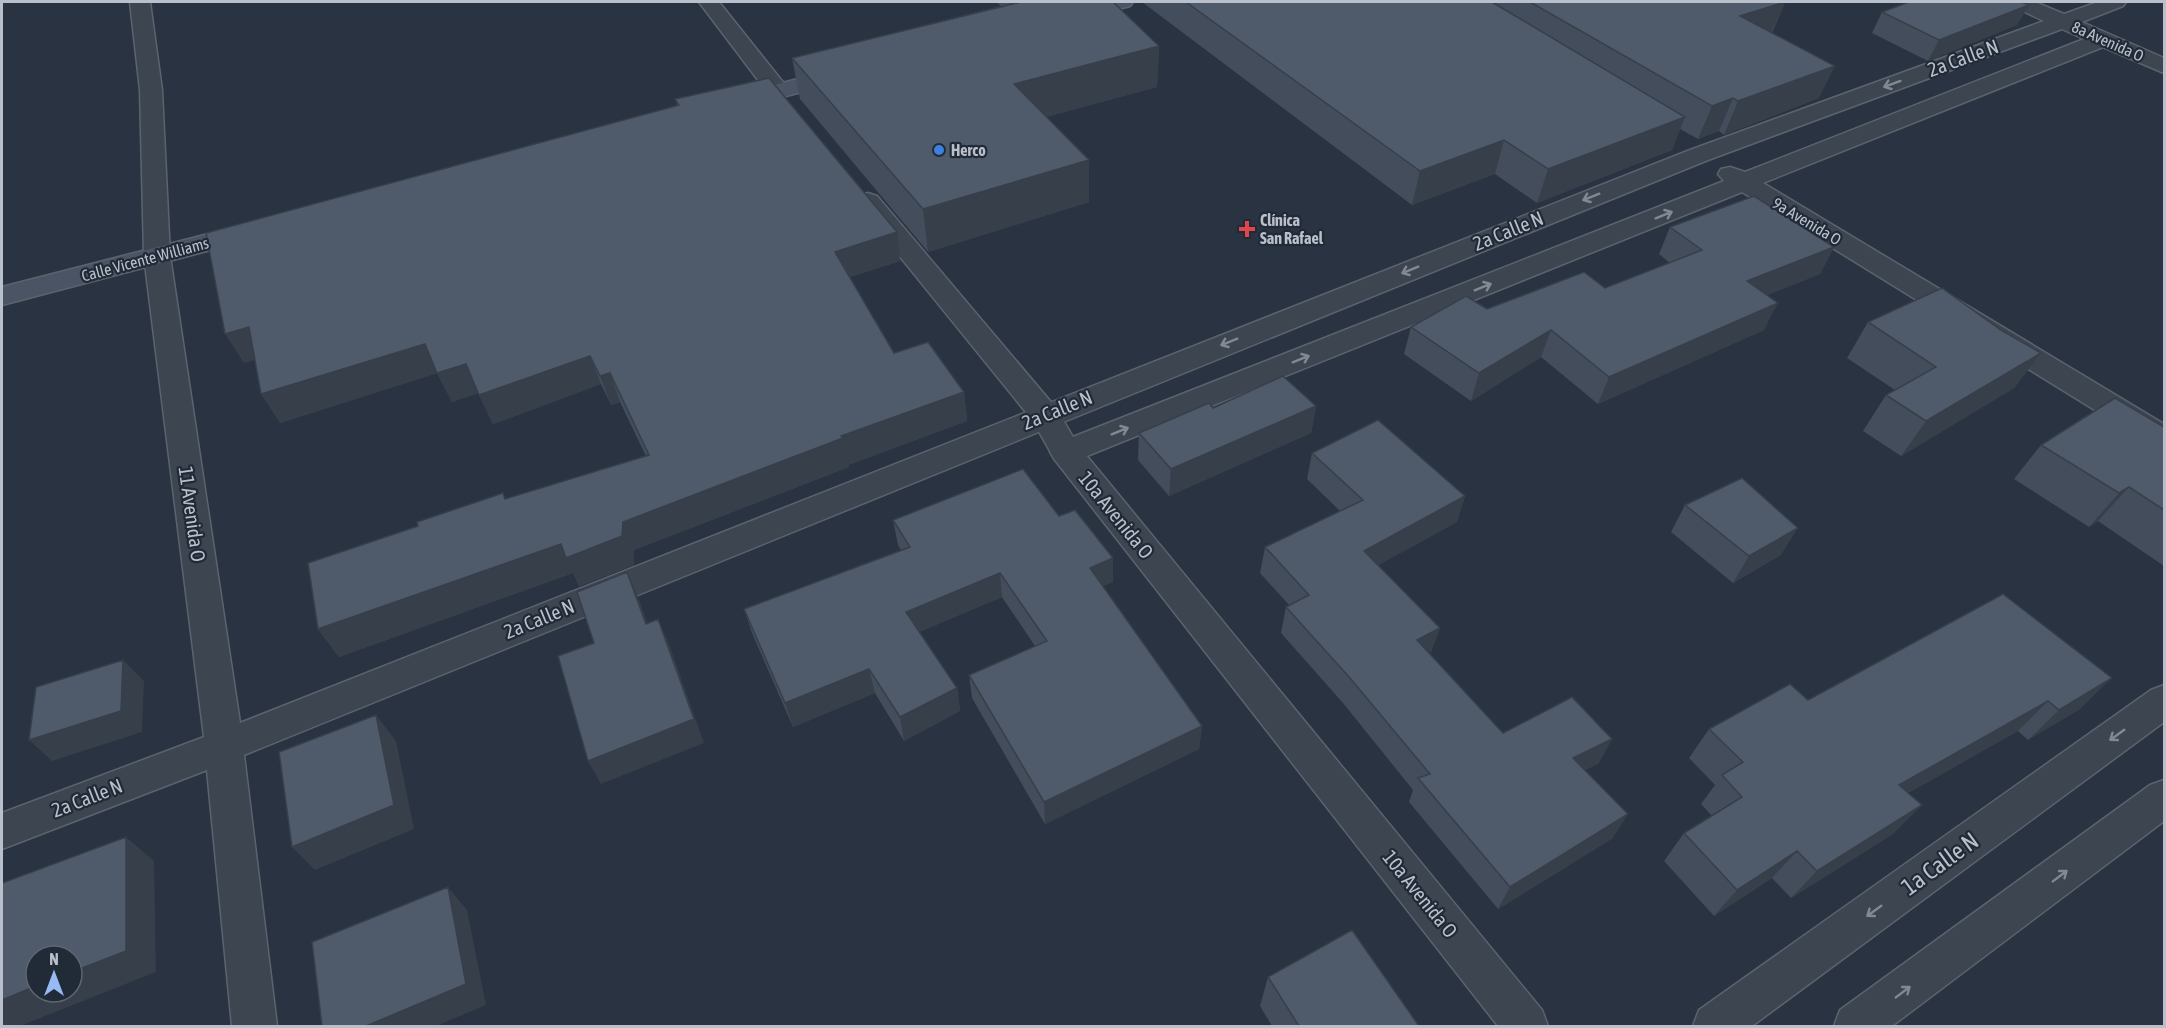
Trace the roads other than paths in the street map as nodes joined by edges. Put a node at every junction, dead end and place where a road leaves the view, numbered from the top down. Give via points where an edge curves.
1 (140, 2) edge
2 (709, 2) edge
3 (1123, 2) edge
4 (2019, 2) edge
5 (2116, 2) edge
6 (1054, 20) edge
7 (2065, 21) junction
8 (2103, 39) junction
9 (2164, 66) edge
10 (858, 70) edge
11 (777, 91) junction
12 (709, 110) edge
13 (800, 119) edge
14 (1669, 136) edge
15 (1699, 155) junction
16 (846, 174) edge
17 (1745, 183) junction
18 (272, 226) edge
19 (157, 256) junction
20 (2, 296) edge
21 (1045, 415) junction
22 (2164, 438) edge
23 (1066, 452) junction
24 (2164, 701) edge
25 (224, 746) junction
26 (2164, 798) edge
27 (2, 831) edge
28 (254, 1026) edge
29 (1526, 1026) edge
30 (1715, 1026) edge
31 (1856, 1026) edge

1 - 19 street, 11 Avenida O via 151,90
2 - 11 street
3 - 6 main road
4 - 7 street, 8a Avenida O
5 - 7 street, 2a Calle N
7 - 8 street, 8a Avenida O
7 -> 15 street, 2a Calle N
8 - 9 street, 8a Avenida O
8 - 17 street, 2a Calle N
10 - 11 main road
11 - 12 main road
11 - 13 street
14 - 15 street, 9a Avenida O
15 - 17 street, 9a Avenida O
15 -> 21 street, 2a Calle N
16 - 21 street, 10a Avenida O
17 - 22 street, 9a Avenida O
23 -> 17 street, 2a Calle N
18 - 19 main road, Calle Vicente Williams
19 - 20 main road, Calle Vicente Williams
19 - 25 street, 11 Avenida O
21 - 23 street, 10a Avenida O
21 - 25 street, 2a Calle N
23 - 29 street, 10a Avenida O
24 -> 30 street, 1a Calle N
25 - 27 street, 2a Calle N
25 - 28 street, 11 Avenida O
31 -> 26 street

